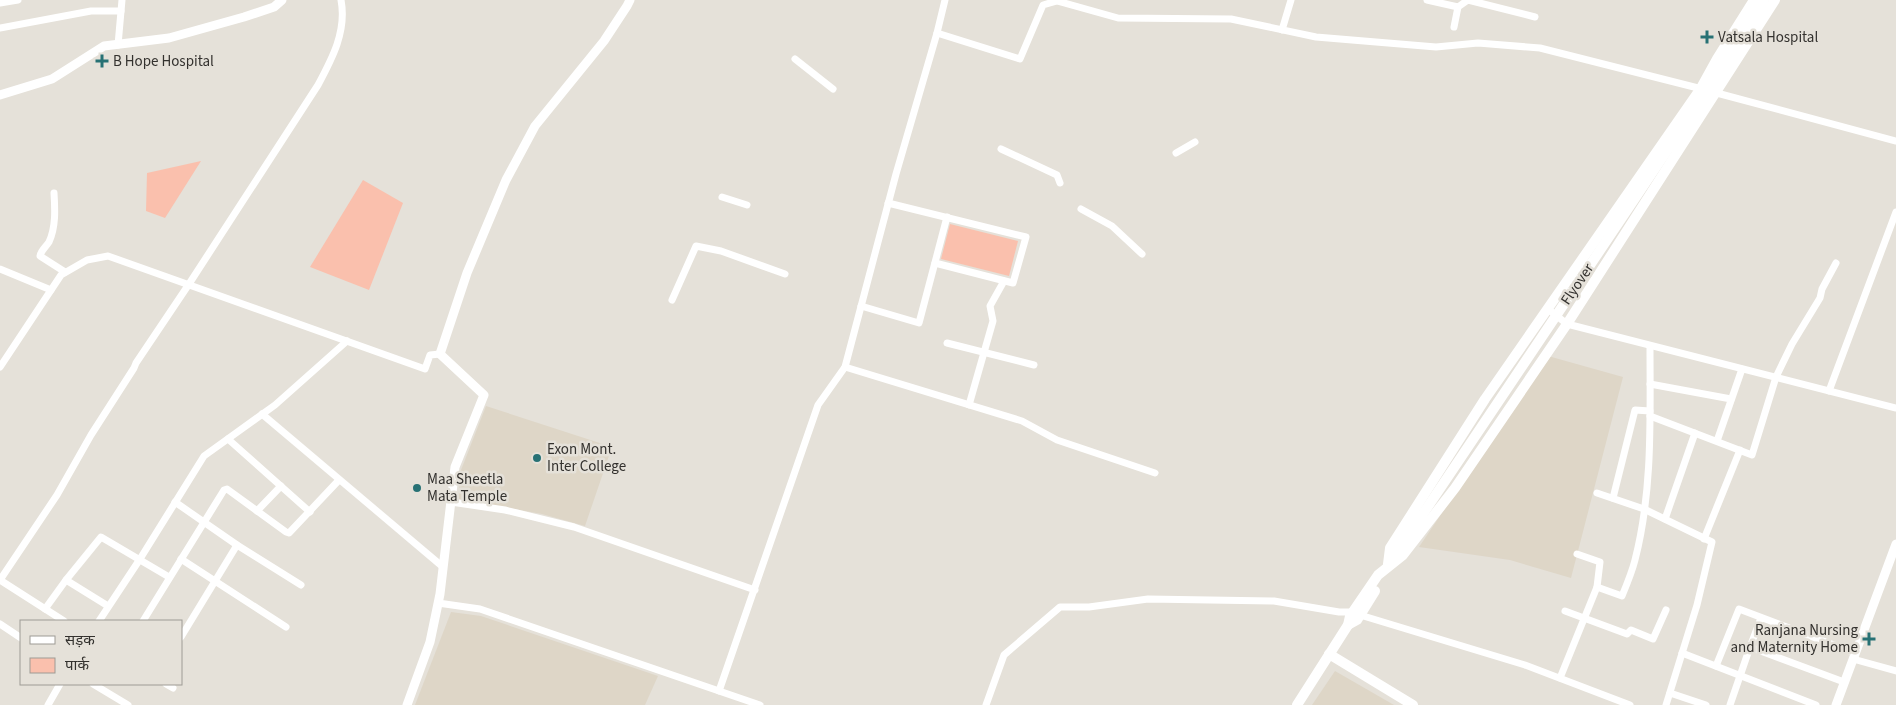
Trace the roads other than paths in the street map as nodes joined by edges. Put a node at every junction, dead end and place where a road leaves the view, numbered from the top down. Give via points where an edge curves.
1 (18, 0) edge
2 (122, 0) edge
3 (282, 0) edge
4 (341, 0) edge
5 (630, 0) edge
6 (945, 0) edge
7 (1291, 0) edge
8 (1427, 0) edge
9 (1754, 0) edge
10 (1764, 0) edge
11 (1775, 0) edge
12 (0, 4) edge
13 (1458, 8) junction
14 (121, 11) junction
15 (1535, 17) dead end
16 (1454, 27) dead end
17 (0, 28) edge
18 (1282, 30) junction
19 (937, 33) junction
20 (118, 45) junction
21 (795, 59) dead end
22 (1701, 88) junction
23 (833, 89) dead end
24 (1714, 92) junction
25 (0, 95) edge
26 (1896, 141) edge
27 (1195, 142) dead end
28 (1001, 150) dead end
29 (1176, 153) dead end
30 (1060, 183) dead end
31 (54, 193) dead end
32 (722, 197) dead end
33 (888, 203) junction
34 (747, 205) dead end
35 (1081, 208) dead end
36 (1896, 212) edge
37 (947, 217) junction
38 (1142, 254) dead end
39 (935, 263) junction
40 (1836, 263) dead end
41 (0, 269) edge
42 (65, 272) junction
43 (785, 274) dead end
44 (1004, 281) junction
45 (189, 284) junction
46 (51, 290) junction
47 (672, 300) dead end
48 (861, 306) junction
49 (1548, 309) junction
50 (1567, 324) junction
51 (347, 341) junction
52 (948, 342) dead end
53 (1650, 346) junction
54 (984, 352) junction
55 (440, 354) junction
56 (1034, 365) dead end
57 (845, 366) junction
58 (0, 367) edge
59 (1742, 369) junction
60 (1776, 377) junction
61 (1650, 384) junction
62 (1829, 391) junction
63 (1731, 399) junction
64 (969, 405) junction
65 (1896, 408) edge
66 (1650, 413) junction
67 (262, 414) junction
68 (1695, 433) junction
69 (228, 439) junction
70 (1717, 442) junction
71 (1740, 450) junction
72 (1155, 473) dead end
73 (339, 480) junction
74 (281, 486) junction
75 (1597, 493) dead end
76 (1613, 498) junction
77 (176, 502) junction
78 (451, 502) junction
79 (1644, 509) junction
80 (257, 511) junction
81 (310, 512) junction
82 (1665, 519) junction
83 (204, 522) junction
84 (1704, 538) junction
85 (1896, 544) edge
86 (237, 545) junction
87 (1577, 554) dead end
88 (140, 559) junction
89 (181, 559) junction
90 (443, 567) junction
91 (1386, 569) junction
92 (170, 577) junction
93 (0, 580) edge
94 (66, 580) junction
95 (216, 582) junction
96 (301, 585) dead end
97 (1597, 587) junction
98 (754, 590) junction
99 (438, 603) junction
100 (108, 606) junction
101 (45, 609) junction
102 (1666, 610) dead end
103 (1565, 611) dead end
104 (1356, 614) junction
105 (1584, 618) junction
106 (1762, 618) junction
107 (62, 620) edge
108 (100, 620) edge
109 (144, 620) edge
110 (0, 624) edge
111 (286, 627) dead end
112 (182, 635) edge
113 (20, 637) edge
114 (1750, 647) junction
115 (1682, 653) junction
116 (1333, 656) junction
117 (1854, 656) junction
118 (1716, 666) junction
119 (1896, 670) edge
120 (1740, 676) junction
121 (1560, 678) junction
122 (1844, 682) junction
123 (59, 685) edge
124 (102, 686) edge
125 (720, 691) junction
126 (1670, 693) junction
127 (48, 705) edge
128 (128, 705) edge
129 (407, 705) edge
130 (760, 705) edge
131 (986, 705) edge
132 (1297, 705) edge
133 (1413, 705) edge
134 (1630, 705) edge
135 (1666, 705) edge
136 (1706, 705) edge
137 (1730, 705) edge
138 (1816, 705) edge
139 (1836, 705) edge

1 - 12 street
2 - 14 street
3 - 20 street via 274,7 169,38
4 - 45 street via 343,8 336,52
5 - 55 street via 604,41 535,126 506,180 467,273
6 - 19 street
7 - 18 street
8 - 13 street
9 - 22 main road
10 - 91 main road, Flyover via 1705,94
11 - 24 main road
13 - 15 street via 1468,0
13 - 16 street
14 - 17 street via 91,11
14 - 20 street
18 - 19 street via 1231,19 1118,18 1057,1 1043,5 1020,59
18 - 22 street via 1316,37 1436,47 1478,43 1540,48
19 - 33 street
20 - 25 street via 104,46 52,79
21 - 23 street
22 - 24 street
22 - 49 main road
24 - 26 street
24 - 50 main road
27 - 29 street
28 - 30 street via 1057,174
31 - 42 street via 53,231 40,256
32 - 34 street
33 - 37 street
33 - 48 street
35 - 38 street via 1112,226
36 - 62 street
37 - 39 street
37 - 44 street via 1026,237 1012,283
39 - 44 street
39 - 48 street via 919,324
40 - 60 street
41 - 46 street
42 - 45 street via 87,260 108,256
42 - 46 street
43 - 47 street via 721,251 696,246
44 - 54 street via 990,306 993,321
45 - 51 street
45 - 93 street
46 - 58 street
48 - 57 street
49 - 50 street
49 - 91 main road via 1485,399 1390,548
50 - 53 street
50 - 91 main road via 1455,488 1403,555
51 - 55 street via 425,369 430,355
51 - 67 street
52 - 54 street
53 - 59 street
53 - 61 street
54 - 56 street
54 - 64 street
55 - 78 street via 484,395 455,467
57 - 64 street
57 - 98 street via 818,406
59 - 60 street
59 - 63 street
60 - 62 street
60 - 71 street via 1752,455
61 - 63 street
61 - 66 street
62 - 65 street
63 - 70 street
64 - 72 street via 1022,421 1057,440
66 - 68 street
66 - 76 street via 1635,410
66 - 79 street
67 - 69 street
67 - 73 street
68 - 70 street
68 - 82 street
69 - 74 street
69 - 77 street via 204,456
70 - 71 street
71 - 84 street
73 - 81 street
73 - 90 street
74 - 80 street
74 - 81 street
75 - 76 street
76 - 79 street
77 - 83 street
77 - 88 street
78 - 90 street
78 - 98 street via 504,510 574,527
79 - 82 street
79 - 97 street via 1635,561 1622,596
80 - 81 street via 287,533
80 - 83 street via 225,489
82 - 84 street
83 - 86 street
83 - 89 street
84 - 115 street via 1712,542
85 - 117 street
86 - 95 street
86 - 96 street
87 - 97 street via 1600,562
88 - 92 street
88 - 94 street via 101,537
88 - 100 street
89 - 92 street
89 - 95 street
90 - 99 street
91 - 104 main road via 1383,579
92 - 109 street
93 - 101 street
94 - 100 street
94 - 101 street
95 - 111 street
95 - 112 street
97 - 105 street
98 - 125 street
99 - 125 street via 480,609
99 - 129 street via 430,642
100 - 108 street
101 - 107 street
102 - 105 street via 1653,638 1631,630 1627,634
103 - 105 street
104 - 116 main road via 1357,620 1348,625
104 - 121 street via 1524,664
104 - 131 street via 1274,601 1180,599 1060,608 1004,655
105 - 121 street
106 - 114 street
106 - 117 street
106 - 118 street via 1739,609
110 - 113 street
114 - 120 street
114 - 122 street
115 - 118 street
115 - 126 street
116 - 132 main road
116 - 133 main road
117 - 119 street
117 - 122 street
118 - 120 street
120 - 137 street
120 - 138 street
121 - 134 street
122 - 139 street
123 - 127 street
124 - 128 street
125 - 130 street
126 - 135 street
126 - 136 street

